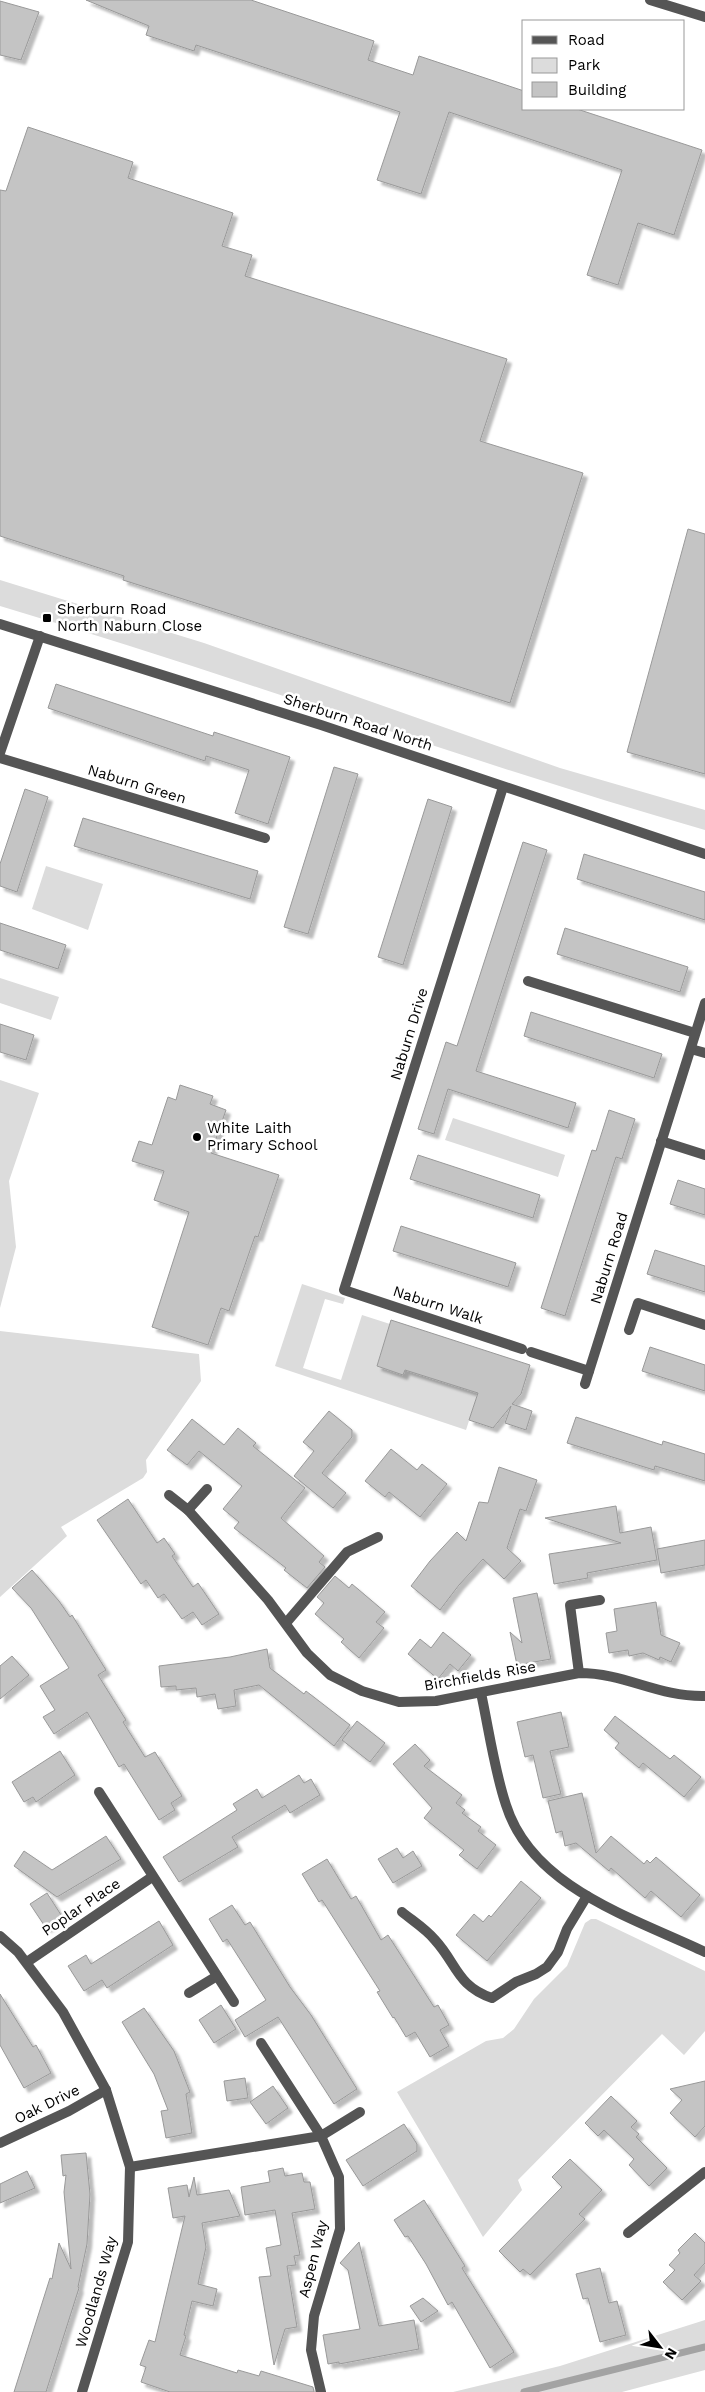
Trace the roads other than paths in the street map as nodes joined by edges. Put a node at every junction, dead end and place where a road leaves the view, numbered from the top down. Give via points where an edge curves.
1 (650, 0) edge
2 (705, 17) edge
3 (0, 624) edge
4 (40, 636) junction
5 (0, 753) edge
6 (0, 758) edge
7 (503, 787) junction
8 (265, 838) dead end
9 (705, 854) edge
10 (528, 981) dead end
11 (705, 1003) edge
12 (695, 1034) junction
13 (690, 1048) junction
14 (705, 1053) edge
15 (661, 1141) junction
16 (705, 1155) edge
17 (344, 1290) joint
18 (705, 1325) edge
19 (629, 1330) dead end
20 (589, 1371) junction
21 (586, 1384) dead end
22 (207, 1489) dead end
23 (169, 1495) dead end
24 (188, 1510) junction
25 (378, 1536) dead end
26 (600, 1600) dead end
27 (286, 1623) junction
28 (579, 1673) junction
29 (481, 1693) junction
30 (705, 1696) edge
31 (99, 1792) dead end
32 (152, 1877) junction
33 (587, 1896) junction
34 (402, 1912) dead end
35 (0, 1936) edge
36 (705, 1952) edge
37 (26, 1962) junction
38 (217, 1976) junction
39 (189, 1993) dead end
40 (234, 2002) dead end
41 (261, 2043) dead end
42 (106, 2090) junction
43 (360, 2112) dead end
44 (321, 2136) junction
45 (0, 2143) edge
46 (130, 2167) junction
47 (705, 2172) edge
48 (628, 2233) dead end
49 (82, 2392) edge
50 (320, 2392) edge

1 - 2 street
3 - 4 street, Sherburn Road North
4 - 5 street
4 - 7 street, Sherburn Road North via 321,724
6 - 8 street, Naburn Green
7 - 9 street, Sherburn Road North
7 - 17 street, Naburn Drive
10 - 12 street
11 - 12 street, Naburn Road
12 - 13 street, Naburn Road
13 - 14 street
13 - 15 street, Naburn Road
15 - 16 street
15 - 20 street, Naburn Road
17 - 20 street, Naburn Walk
18 - 19 street via 638,1303
20 - 21 street, Naburn Road
22 - 24 street
23 - 24 street, Birchfields Rise
24 - 27 street, Birchfields Rise
25 - 27 street via 347,1552
26 - 28 street via 570,1604
27 - 29 street, Birchfields Rise via 307,1653 330,1675 362,1691 399,1702 436,1701
28 - 29 street, Birchfields Rise
28 - 30 street, Birchfields Rise via 611,1675 683,1697
29 - 33 street via 506,1806 522,1838 563,1881
31 - 32 street
32 - 37 street, Poplar Place
32 - 38 street
33 - 34 street via 547,1967 492,1998 477,1993 465,1983 436,1940
33 - 36 street
35 - 37 street, Woodlands Way
37 - 42 street, Woodlands Way via 64,2012
38 - 39 street
38 - 40 street
41 - 44 street, Aspen Way
42 - 45 street, Oak Drive
42 - 46 street, Woodlands Way
43 - 44 street
44 - 46 street
44 - 50 street, Aspen Way via 339,2177 340,2229 314,2316 311,2350
46 - 49 street, Woodlands Way via 128,2242
47 - 48 street

